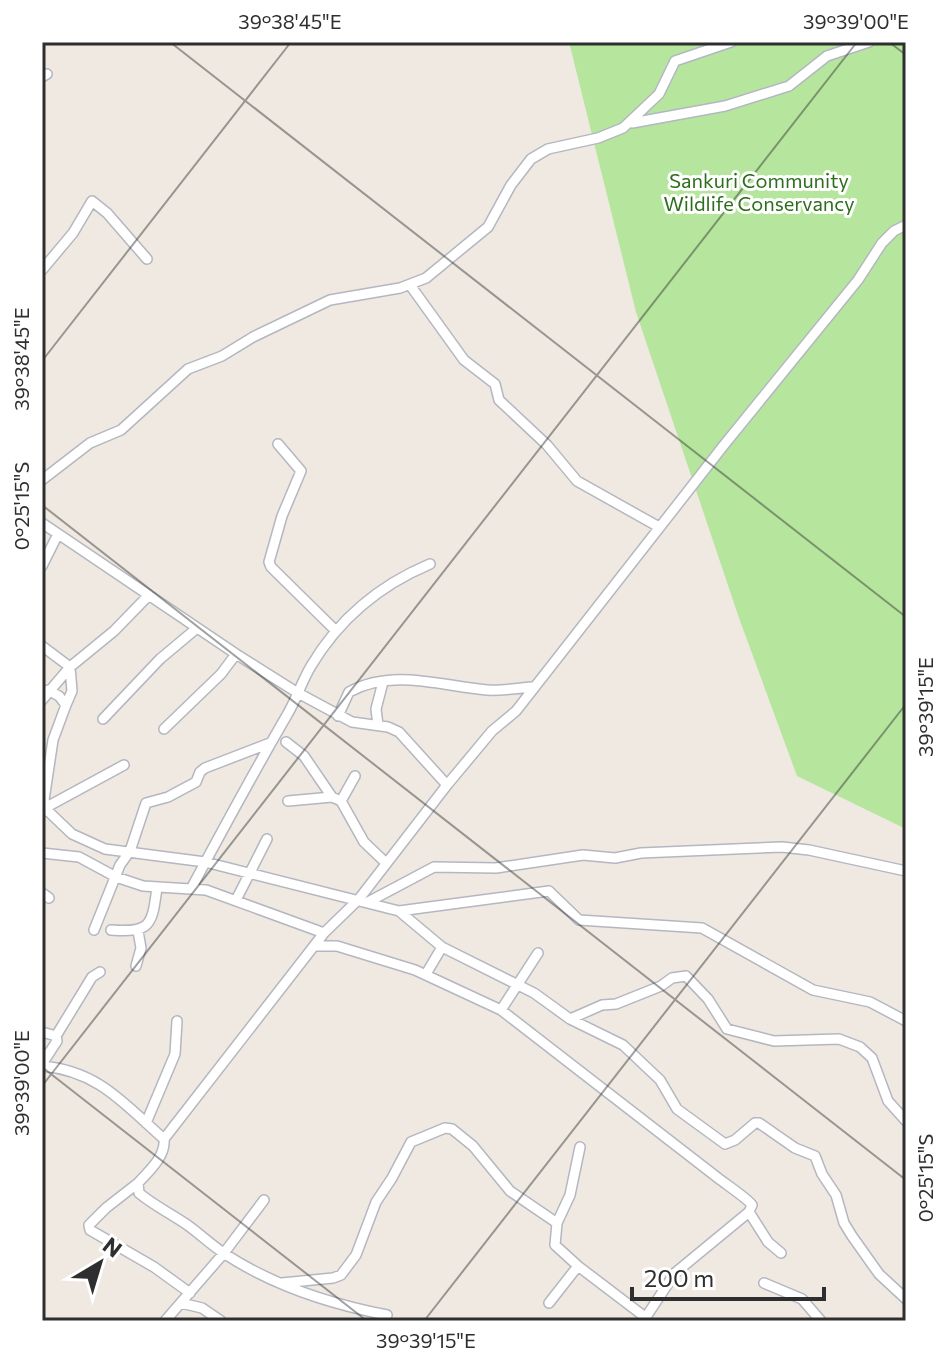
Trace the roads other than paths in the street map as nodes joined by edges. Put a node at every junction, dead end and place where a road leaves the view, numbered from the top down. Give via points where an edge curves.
1 (731, 42) edge
2 (869, 42) edge
3 (629, 124) junction
4 (906, 225) edge
5 (147, 259) dead end
6 (42, 270) edge
7 (410, 285) junction
8 (278, 444) dead end
9 (42, 480) edge
10 (42, 523) edge
11 (659, 527) junction
12 (58, 534) junction
13 (430, 564) dead end
14 (42, 566) edge
15 (149, 595) junction
16 (197, 628) junction
17 (336, 631) junction
18 (42, 646) edge
19 (236, 654) junction
20 (70, 667) junction
21 (383, 682) junction
22 (532, 687) junction
23 (48, 690) junction
24 (298, 693) junction
25 (42, 700) edge
26 (66, 705) junction
27 (338, 716) junction
28 (103, 719) dead end
29 (378, 725) junction
30 (164, 729) dead end
31 (270, 742) junction
32 (286, 742) dead end
33 (124, 765) dead end
34 (355, 776) dead end
35 (447, 785) junction
36 (337, 799) junction
37 (288, 801) dead end
38 (43, 805) edge
39 (267, 839) dead end
40 (130, 851) junction
41 (42, 853) edge
42 (205, 862) junction
43 (386, 863) junction
44 (906, 871) edge
45 (248, 873) junction
46 (116, 877) junction
47 (192, 887) junction
48 (157, 888) junction
49 (236, 900) junction
50 (363, 900) junction
51 (399, 911) junction
52 (94, 930) dead end
53 (111, 930) dead end
54 (138, 931) junction
55 (324, 933) junction
56 (316, 946) junction
57 (442, 947) junction
58 (538, 953) dead end
59 (136, 966) dead end
60 (100, 972) dead end
61 (426, 974) junction
62 (518, 985) junction
63 (501, 1010) junction
64 (570, 1019) junction
65 (177, 1021) dead end
66 (906, 1021) edge
67 (42, 1032) edge
68 (56, 1036) junction
69 (42, 1065) edge
70 (906, 1121) edge
71 (146, 1123) junction
72 (164, 1139) junction
73 (580, 1147) dead end
74 (138, 1183) junction
75 (264, 1200) dead end
76 (749, 1212) junction
77 (557, 1223) junction
78 (224, 1253) junction
79 (781, 1253) dead end
80 (578, 1266) junction
81 (764, 1283) dead end
82 (279, 1284) junction
83 (190, 1293) junction
84 (906, 1299) edge
85 (181, 1303) junction
86 (549, 1303) dead end
87 (387, 1315) dead end
88 (644, 1319) edge
89 (165, 1321) edge
90 (221, 1321) edge
91 (821, 1321) edge

1 - 3 street via 675,61 659,94
2 - 3 street via 827,56 789,86 725,106
3 - 7 street via 531,159 488,227
4 - 11 street via 882,243
5 - 6 street via 92,201
7 - 9 street via 330,300 188,369 121,430 90,443
7 - 11 street via 464,360 495,384 499,400 577,481
8 - 17 street via 301,471 269,562
10 - 12 street
11 - 22 street
12 - 14 street
12 - 15 street
13 - 17 street via 389,583
15 - 16 street
15 - 20 street
16 - 19 street
16 - 28 street
17 - 24 street
18 - 20 street
19 - 24 street
19 - 30 street
20 - 23 street
20 - 26 street via 72,691
21 - 22 street via 408,679 487,690
21 - 27 street via 349,692
21 - 29 street
22 - 35 street
23 - 25 street
23 - 26 street
24 - 27 street
24 - 31 street
26 - 38 street via 53,740
27 - 29 street
29 - 35 street via 399,732
31 - 40 street via 205,768 196,782 146,803
31 - 42 street
32 - 36 street via 304,756
33 - 38 street
34 - 36 street
35 - 43 street
36 - 37 street
36 - 43 street via 364,842
38 - 40 street via 72,834 105,849
39 - 45 street
40 - 42 street
40 - 46 street
41 - 46 street via 79,857
42 - 45 street
42 - 47 street
43 - 50 street
44 - 50 street via 782,847 615,858 583,855 496,868 434,867
45 - 49 street
45 - 50 street
46 - 48 street
46 - 52 street
47 - 48 street
47 - 49 street
48 - 54 street via 152,919
49 - 55 street
50 - 51 street
50 - 55 street
51 - 57 street
51 - 66 street via 549,891 579,920 702,928 813,990 870,1002
53 - 54 street
54 - 59 street
55 - 56 street
56 - 61 street via 337,946
56 - 72 street
57 - 61 street
57 - 62 street
58 - 62 street
60 - 68 street
61 - 63 street
62 - 63 street
62 - 64 street
63 - 76 street via 747,1199 752,1205
64 - 70 street via 686,976 727,1029 774,1041 839,1039 860,1047 872,1058 888,1101
64 - 84 street via 623,1045 660,1080 677,1109 725,1144 759,1123 815,1156 852,1236 879,1274
65 - 71 street via 175,1054
67 - 68 street
68 - 69 street
69 - 71 street via 94,1081
71 - 72 street
72 - 74 street via 158,1160
73 - 77 street via 570,1195
74 - 78 street via 139,1193
74 - 83 street via 95,1218 90,1230
75 - 78 street
76 - 79 street
76 - 88 street via 675,1273
77 - 80 street via 555,1245
77 - 82 street via 510,1191 473,1146 445,1128 411,1142 341,1275
78 - 82 street
78 - 83 street
80 - 86 street
80 - 88 street
81 - 91 street via 802,1299
82 - 87 street
83 - 85 street
85 - 89 street
85 - 90 street via 202,1308

